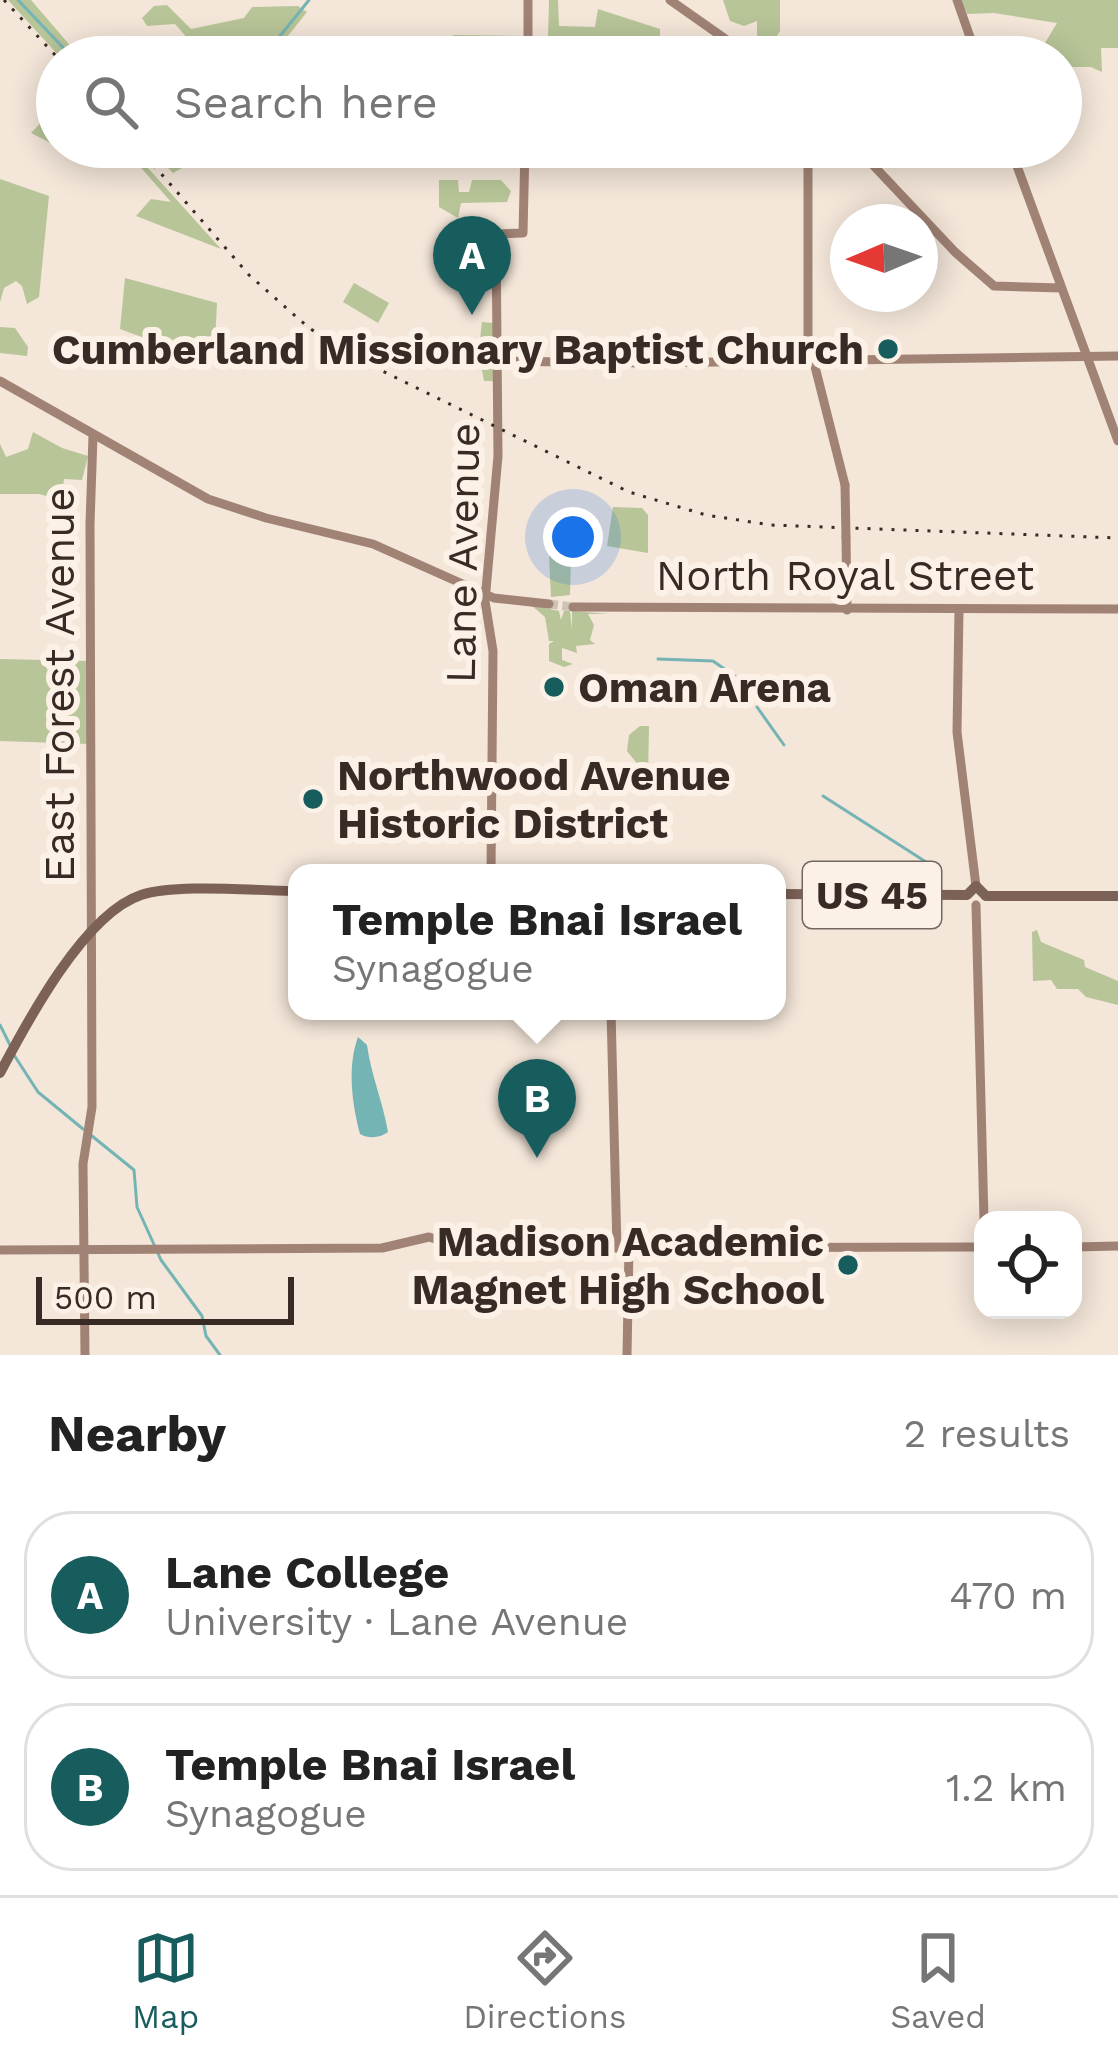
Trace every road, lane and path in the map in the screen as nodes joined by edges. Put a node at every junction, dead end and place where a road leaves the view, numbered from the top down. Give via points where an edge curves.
1 (528, 0) edge
2 (670, 0) edge
3 (957, 0) edge
4 (528, 36) edge
5 (721, 36) edge
6 (970, 36) edge
7 (525, 168) edge
8 (808, 168) edge
9 (876, 168) edge
10 (1018, 168) edge
11 (1061, 288) junction
12 (1118, 356) edge
13 (1087, 357) junction
14 (814, 360) junction
15 (497, 361) junction
16 (0, 382) edge
17 (93, 436) junction
18 (1118, 441) edge
19 (486, 595) junction
20 (549, 604) tunnel mouth
21 (573, 607) tunnel mouth
22 (1118, 609) edge
23 (847, 610) junction
24 (959, 610) junction
25 (491, 864) edge
26 (288, 891) edge
27 (786, 894) edge
28 (976, 896) junction
29 (1118, 896) edge
30 (92, 934) junction
31 (611, 1020) edge
32 (0, 1072) edge
33 (984, 1211) edge
34 (1082, 1246) edge
35 (1118, 1246) edge
36 (974, 1247) edge
37 (623, 1248) junction
38 (84, 1249) junction
39 (0, 1250) edge
40 (86, 1355) edge
41 (627, 1355) edge

1 - 4 street
2 - 5 street
3 - 6 street
7 - 15 street, Lane Avenue via 524,233 496,234
8 - 14 street
9 - 11 street via 994,286
10 - 11 street
11 - 13 street
12 - 13 street
13 - 14 street
13 - 18 street
14 - 15 street
14 - 23 street, bridge via 845,485
15 - 19 street, Lane Avenue
16 - 17 street
17 - 19 street via 208,499 373,544
17 - 30 street, East Forest Avenue
19 - 20 street
19 - 25 street, Lane Avenue
21 - 23 street, North Royal Street
22 - 24 street, North Royal Street
23 - 24 street, North Royal Street
24 - 28 street via 958,731
26 - 30 main road via 142,894
27 - 28 main road, US 45
28 - 29 main road, US 45
28 - 33 street
30 - 32 main road via 45,989
30 - 38 street, East Forest Avenue
31 - 37 street
34 - 35 street
36 - 37 street
37 - 38 street via 457,1247 429,1237 382,1248
37 - 41 street
38 - 39 street
38 - 40 street, East Forest Avenue

